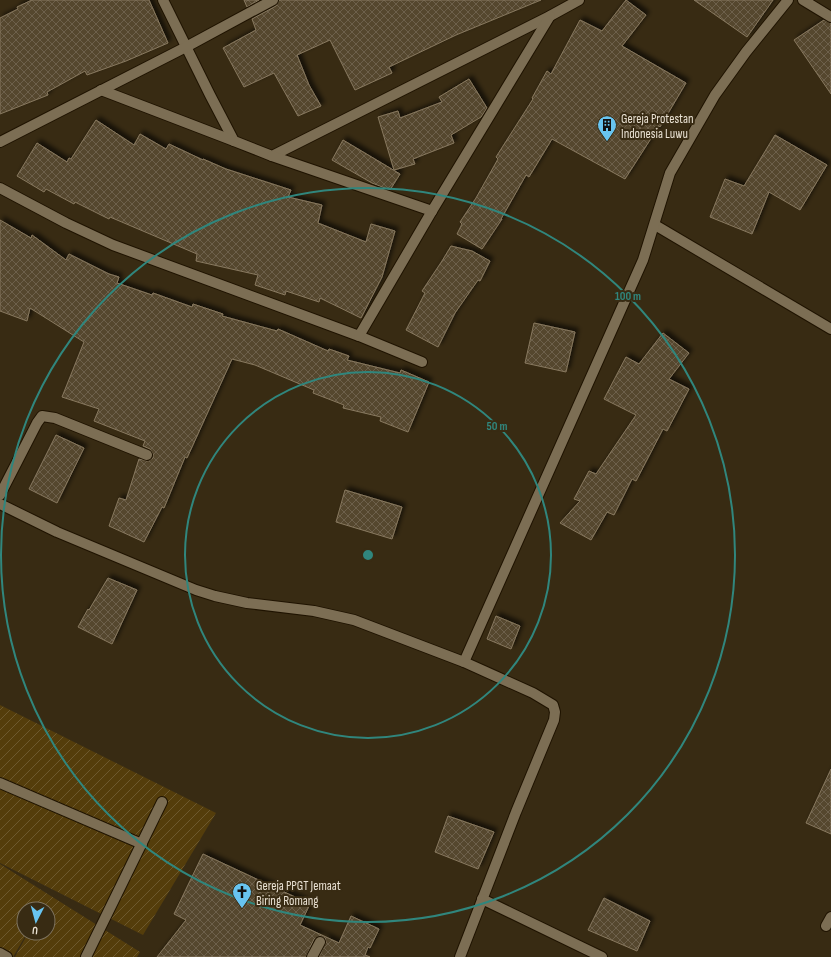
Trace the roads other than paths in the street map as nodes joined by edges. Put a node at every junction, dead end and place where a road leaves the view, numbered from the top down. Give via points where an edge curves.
1 (163, 0) edge
2 (273, 0) edge
3 (579, 0) edge
4 (788, 0) edge
5 (803, 0) edge
6 (550, 16) junction
7 (831, 17) edge
8 (186, 47) junction
9 (101, 90) junction
10 (234, 141) junction
11 (0, 142) edge
12 (272, 156) junction
13 (0, 188) edge
14 (432, 211) junction
15 (655, 225) junction
16 (831, 328) edge
17 (359, 336) junction
18 (422, 362) dead end
19 (147, 455) dead end
20 (0, 495) edge
21 (0, 504) edge
22 (464, 662) junction
23 (0, 783) edge
24 (162, 802) dead end
25 (142, 844) junction
26 (482, 898) junction
27 (320, 942) dead end
28 (0, 953) edge
29 (7, 957) edge
30 (86, 957) edge
31 (312, 957) edge
32 (460, 957) edge
33 (602, 957) edge

1 - 8 street
2 - 8 street
3 - 6 street
4 - 15 street via 746,52 712,102 670,173
5 - 7 street
6 - 12 street
6 - 14 street
8 - 9 street
8 - 10 street
9 - 10 street
9 - 11 street
10 - 12 street
12 - 14 street
13 - 17 street via 113,245
14 - 17 street
15 - 16 street
15 - 22 street via 643,260
17 - 18 street
19 - 20 street via 55,418 42,416
21 - 22 street via 57,532 196,590 247,603 314,611 354,620
22 - 26 street via 533,692 553,705 555,712 545,744
23 - 25 street
24 - 25 street
25 - 30 street
26 - 32 street
26 - 33 street
27 - 31 street
28 - 29 street

